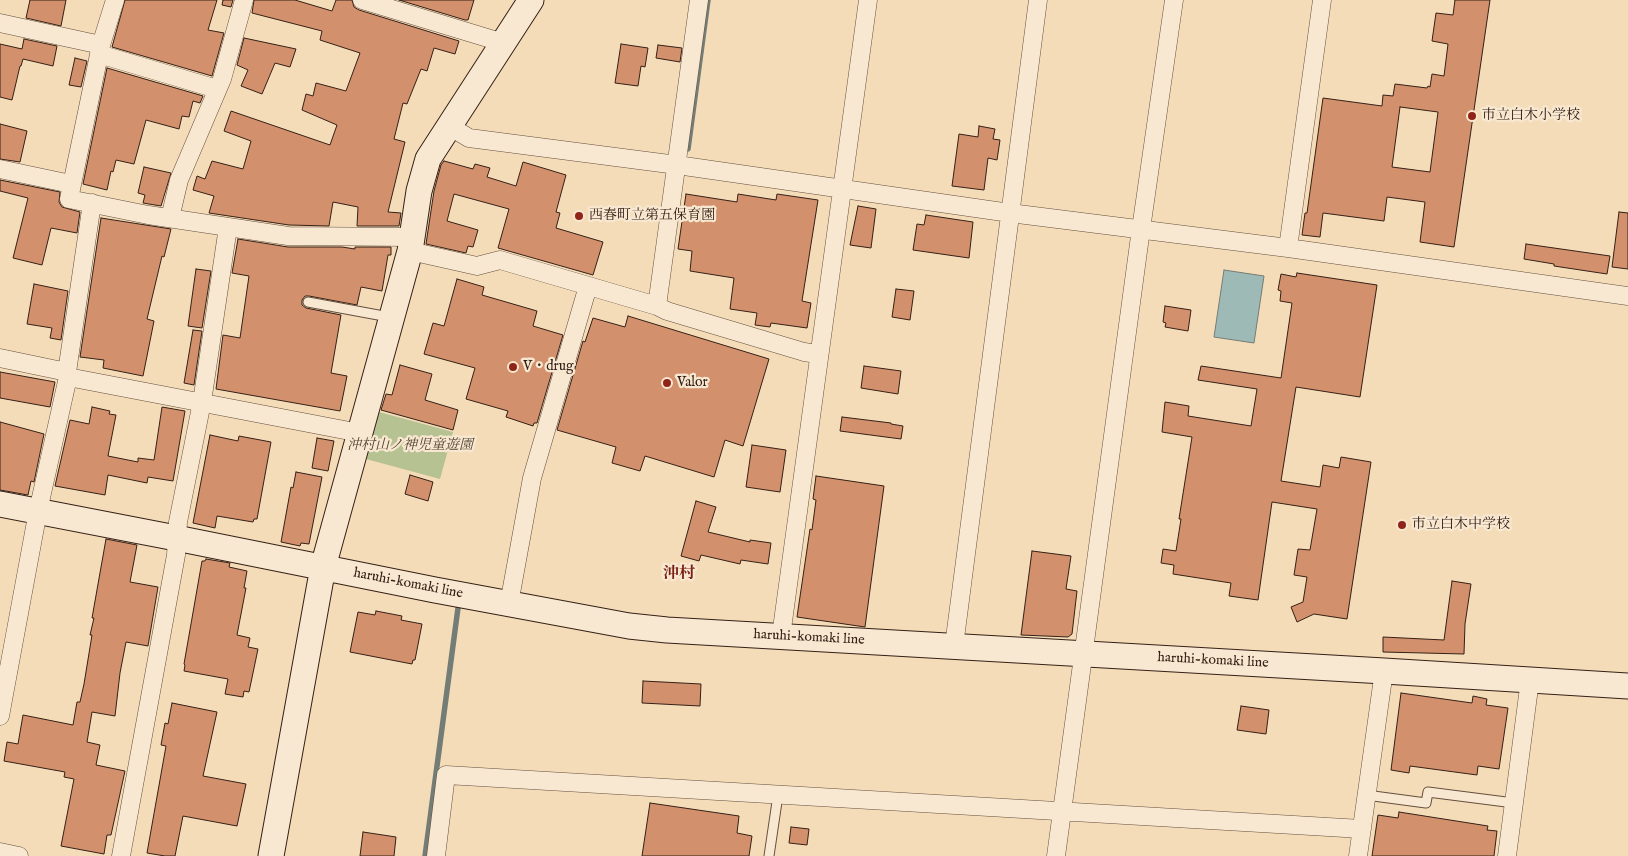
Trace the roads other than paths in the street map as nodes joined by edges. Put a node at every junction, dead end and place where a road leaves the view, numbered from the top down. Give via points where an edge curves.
1 (115, 0) edge
2 (244, 0) edge
3 (362, 0) edge
4 (532, 0) edge
5 (699, 0) edge
6 (868, 0) edge
7 (1038, 0) edge
8 (1174, 0) edge
9 (1322, 0) edge
10 (0, 23) edge
11 (504, 43) junction
12 (100, 49) junction
13 (217, 89) junction
14 (449, 126) junction
15 (676, 165) junction
16 (0, 169) edge
17 (71, 184) junction
18 (842, 188) junction
19 (92, 204) junction
20 (1010, 213) junction
21 (170, 218) junction
22 (228, 227) junction
23 (1141, 229) junction
24 (411, 244) junction
25 (1288, 248) junction
26 (588, 286) junction
27 (1628, 296) edge
28 (308, 302) dead end
29 (657, 306) junction
30 (392, 317) junction
31 (818, 354) junction
32 (0, 358) edge
33 (67, 374) junction
34 (202, 402) junction
35 (360, 433) junction
36 (0, 504) edge
37 (38, 511) junction
38 (176, 538) junction
39 (323, 567) junction
40 (509, 604) junction
41 (781, 636) junction
42 (954, 646) junction
43 (1083, 654) junction
44 (1384, 671) junction
45 (1530, 680) junction
46 (1628, 686) edge
47 (0, 716) edge
48 (778, 795) junction
49 (1366, 795) junction
50 (1514, 803) junction
51 (1062, 812) junction
52 (1362, 829) junction
53 (0, 852) edge
54 (19, 856) edge
55 (120, 856) edge
56 (271, 856) edge
57 (436, 856) edge
58 (769, 856) edge
59 (1056, 856) edge
60 (1358, 856) edge
61 (1507, 856) edge

1 - 12 street
2 - 13 street
3 - 11 street
4 - 11 main road
5 - 15 street
6 - 18 street
7 - 20 street
8 - 23 street
9 - 25 street
10 - 12 street
11 - 14 main road
12 - 13 street
12 - 17 street
13 - 21 street via 179,180
14 - 15 street via 469,138
14 - 24 main road via 428,159 419,191
15 - 18 street
15 - 29 street
16 - 17 street
17 - 19 street via 69,199
18 - 20 street
18 - 31 street
19 - 21 street
19 - 33 street
20 - 23 street
20 - 42 street
21 - 22 street
22 - 24 street via 288,236
22 - 34 street
23 - 25 street
23 - 43 street
24 - 26 street via 477,266 500,260
24 - 30 main road
25 - 27 street
26 - 29 street
26 - 40 street via 532,478
28 - 30 lane
29 - 31 street
30 - 35 main road
31 - 41 street
32 - 33 street
33 - 34 street
33 - 37 street
34 - 35 street
34 - 38 street
35 - 39 main road
36 - 37 main road, haruhi-komaki line
37 - 38 main road, haruhi-komaki line
37 - 47 street
38 - 39 main road, haruhi-komaki line
38 - 55 street via 176,555
39 - 40 main road, haruhi-komaki line
39 - 56 main road
40 - 41 main road, haruhi-komaki line via 639,627
41 - 42 main road, haruhi-komaki line
42 - 43 main road, haruhi-komaki line
43 - 44 main road, haruhi-komaki line
43 - 51 street
44 - 45 main road, haruhi-komaki line
44 - 49 street
45 - 46 main road, haruhi-komaki line
45 - 50 street
48 - 51 street
48 - 57 street via 446,775
48 - 58 lane
49 - 50 lane via 1426,803 1428,792
49 - 52 street
50 - 61 street
51 - 52 street
51 - 59 street
52 - 60 street
53 - 54 street

